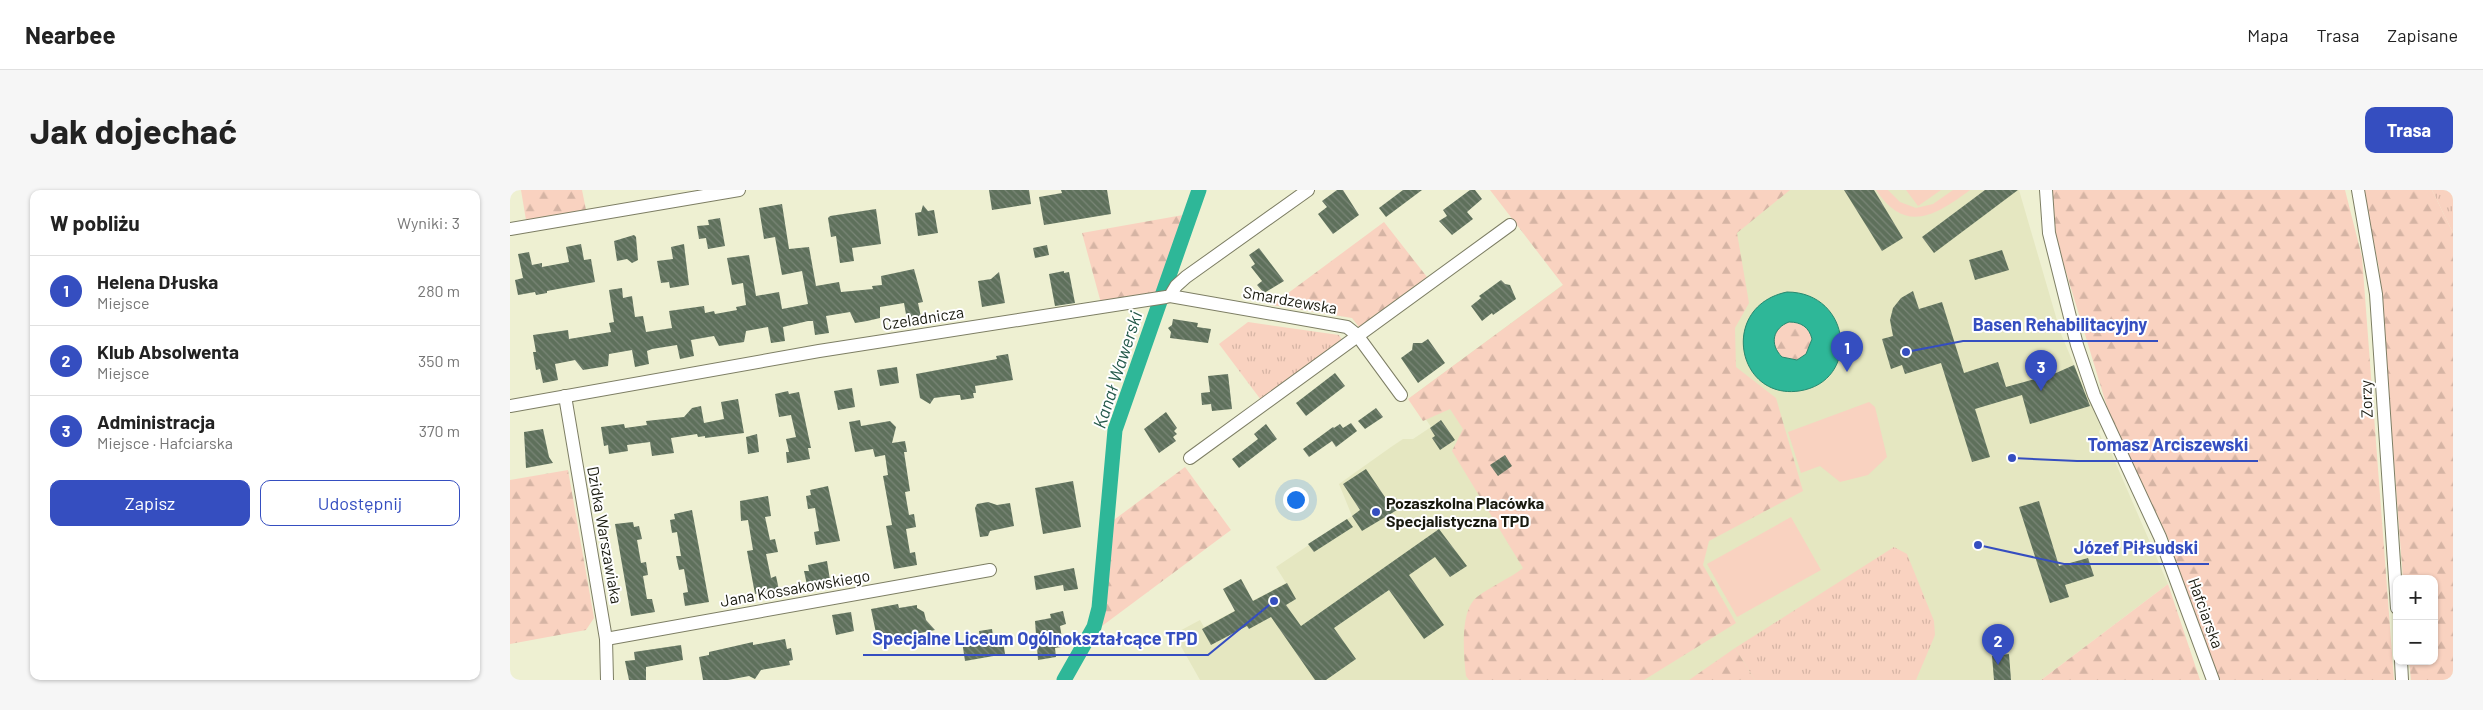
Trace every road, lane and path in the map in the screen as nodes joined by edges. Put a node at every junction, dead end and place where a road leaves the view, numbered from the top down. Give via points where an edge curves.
1 (739, 190) edge
2 (1308, 190) edge
3 (2046, 190) edge
4 (2358, 190) edge
5 (1510, 225) dead end
6 (510, 229) edge
7 (1164, 297) junction
8 (1357, 335) junction
9 (565, 396) junction
10 (1401, 396) dead end
11 (510, 406) edge
12 (1190, 458) dead end
13 (990, 570) dead end
14 (2395, 575) edge
15 (606, 639) junction
16 (2401, 665) edge
17 (607, 680) edge
18 (2213, 680) edge
19 (2402, 680) edge

1 - 6 street
2 - 7 street via 1186,277
3 - 18 street, Hafciarska via 2049,233 2077,345 2094,395 2160,537
4 - 14 street, Zorzy via 2376,294
5 - 8 street
7 - 8 street, Smardzewska via 1347,327
7 - 9 street, Czeladnicza via 819,351
8 - 10 street, Smardzewska
8 - 12 street
9 - 11 street, Czeladnicza
9 - 15 street, Dzidka Warszawiaka
13 - 15 street, Jana Kossakowskiego
15 - 17 street, Dzidka Warszawiaka
16 - 19 street

